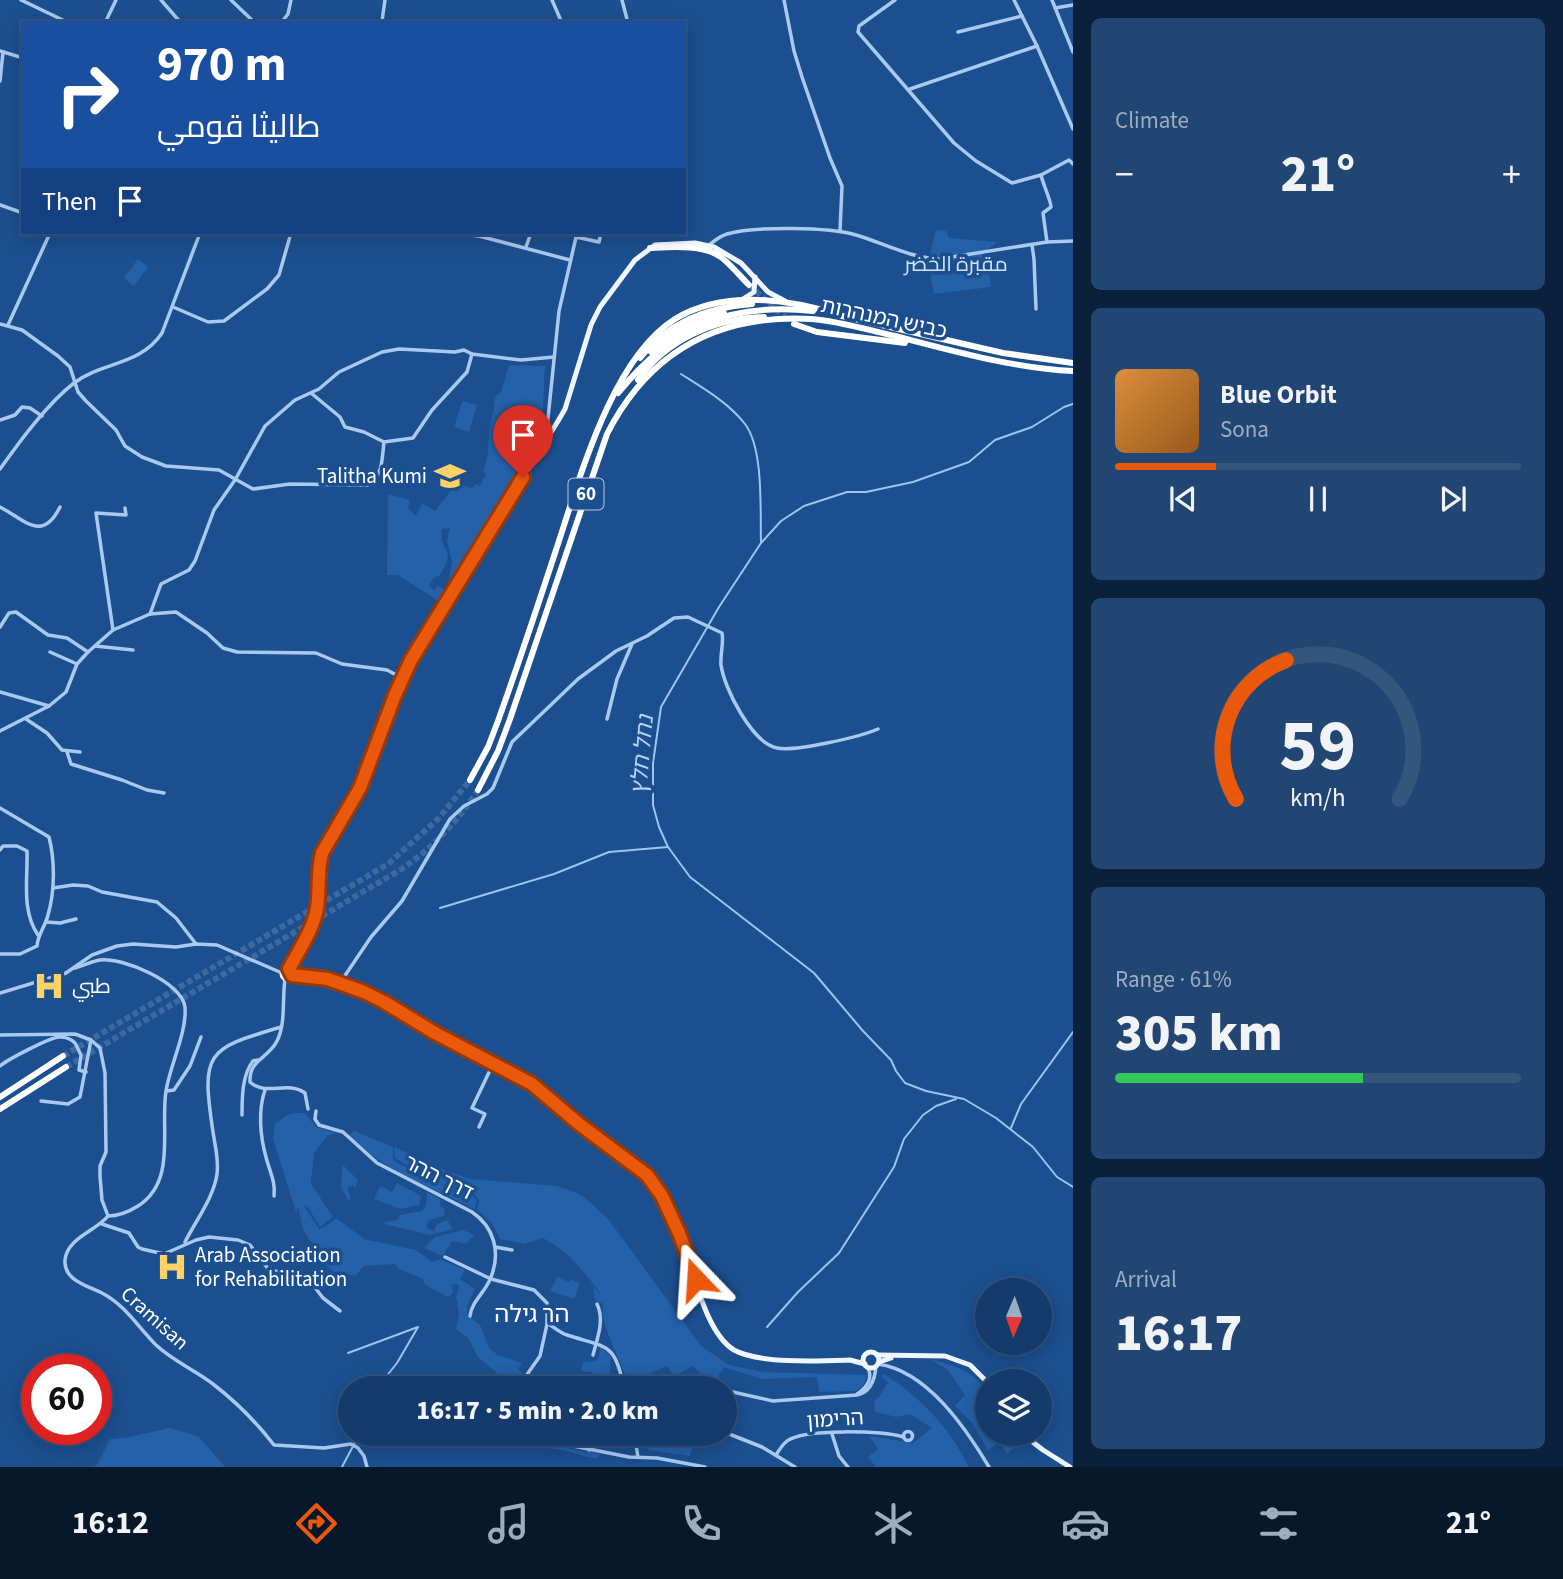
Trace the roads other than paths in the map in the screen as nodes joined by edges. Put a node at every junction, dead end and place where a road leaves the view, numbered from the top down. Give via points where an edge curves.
1 (21, 0) edge
2 (116, 0) edge
3 (161, 0) edge
4 (231, 0) edge
5 (291, 0) edge
6 (386, 0) edge
7 (552, 0) edge
8 (622, 0) edge
9 (784, 0) edge
10 (895, 0) edge
11 (1014, 0) edge
12 (1051, 0) edge
13 (1073, 5) edge
14 (1055, 8) junction
15 (1022, 16) junction
16 (176, 18) junction
17 (65, 21) edge
18 (106, 21) edge
19 (174, 21) edge
20 (179, 21) edge
21 (253, 21) edge
22 (283, 21) edge
23 (382, 21) edge
24 (561, 21) edge
25 (627, 21) edge
26 (958, 32) dead end
27 (1037, 46) junction
28 (2, 51) edge
29 (1073, 52) edge
30 (21, 57) edge
31 (0, 80) edge
32 (909, 89) junction
33 (1073, 129) edge
34 (1072, 164) edge
35 (1073, 171) edge
36 (1041, 175) junction
37 (0, 205) edge
38 (21, 212) edge
39 (840, 231) junction
40 (49, 235) edge
41 (199, 235) edge
42 (290, 235) edge
43 (470, 235) edge
44 (529, 235) edge
45 (577, 235) edge
46 (600, 235) edge
47 (1073, 241) edge
48 (1047, 242) junction
49 (1031, 244) junction
50 (709, 245) junction
51 (526, 247) junction
52 (650, 248) junction
53 (570, 260) junction
54 (755, 277) junction
55 (749, 285) tunnel mouth
56 (739, 300) junction
57 (173, 307) junction
58 (817, 308) junction
59 (1036, 309) dead end
60 (840, 315) junction
61 (0, 324) edge
62 (794, 324) tunnel mouth
63 (8, 325) junction
64 (675, 335) junction
65 (950, 350) junction
66 (472, 354) junction
67 (554, 357) junction
68 (1073, 363) edge
69 (1073, 371) edge
70 (75, 383) junction
71 (311, 393) junction
72 (613, 398) junction
73 (43, 415) junction
74 (0, 420) edge
75 (547, 440) junction
76 (384, 442) junction
77 (0, 469) edge
78 (235, 480) junction
79 (0, 507) edge
80 (60, 507) dead end
81 (125, 508) dead end
82 (150, 614) junction
83 (0, 627) edge
84 (113, 630) junction
85 (632, 645) junction
86 (95, 646) junction
87 (133, 650) dead end
88 (50, 652) dead end
89 (88, 652) junction
90 (77, 664) junction
91 (402, 678) junction
92 (0, 692) edge
93 (49, 706) junction
94 (26, 719) junction
95 (607, 719) dead end
96 (878, 729) dead end
97 (0, 731) edge
98 (67, 752) junction
99 (80, 752) dead end
100 (470, 780) tunnel mouth
101 (478, 790) tunnel mouth
102 (164, 793) dead end
103 (0, 808) edge
104 (0, 850) edge
105 (53, 888) junction
106 (76, 919) dead end
107 (46, 922) junction
108 (38, 935) junction
109 (196, 944) junction
110 (0, 954) edge
111 (75, 968) junction
112 (287, 974) junction
113 (340, 983) junction
114 (0, 993) edge
115 (281, 1027) junction
116 (0, 1035) edge
117 (201, 1037) dead end
118 (91, 1040) junction
119 (63, 1056) tunnel mouth
120 (260, 1060) junction
121 (494, 1063) junction
122 (0, 1066) edge
123 (66, 1067) tunnel mouth
124 (86, 1072) junction
125 (265, 1090) junction
126 (166, 1092) junction
127 (0, 1097) edge
128 (41, 1101) dead end
129 (308, 1109) dead end
130 (0, 1110) edge
131 (316, 1111) dead end
132 (242, 1115) dead end
133 (479, 1127) dead end
134 (274, 1196) dead end
135 (108, 1216) junction
136 (102, 1224) junction
137 (184, 1244) junction
138 (495, 1247) junction
139 (512, 1250) dead end
140 (445, 1257) dead end
141 (491, 1279) junction
142 (597, 1304) dead end
143 (340, 1311) dead end
144 (470, 1316) dead end
145 (547, 1323) junction
146 (596, 1343) junction
147 (593, 1355) dead end
148 (877, 1362) junction
149 (866, 1363) junction
150 (975, 1370) edge
151 (526, 1376) dead end
152 (622, 1376) edge
153 (737, 1394) edge
154 (852, 1396) junction
155 (832, 1434) junction
156 (737, 1437) edge
157 (904, 1437) dead end
158 (571, 1446) edge
159 (590, 1446) edge
160 (636, 1446) edge
161 (1038, 1446) edge
162 (589, 1450) junction
163 (776, 1455) junction
164 (638, 1457) junction
165 (367, 1467) edge
166 (705, 1467) edge
167 (795, 1467) edge
168 (848, 1467) edge
169 (989, 1467) edge
170 (1070, 1467) edge

1 - 17 street
2 - 18 street
3 - 16 street
4 - 21 street
5 - 22 street
6 - 23 street
7 - 24 street
8 - 25 street
9 - 39 street via 798,64 842,186
10 - 32 street via 859,26 858,32
11 - 15 street
12 - 14 street
13 - 14 street
14 - 29 street
15 - 26 street
15 - 27 street
16 - 19 street
16 - 20 street
27 - 32 street
27 - 33 street
28 - 30 street
28 - 31 street
32 - 36 street via 954,143 986,168 1012,183
34 - 35 street
34 - 36 street via 1069,160
36 - 48 street via 1051,201 1043,213
37 - 38 street
39 - 49 street via 928,258
39 - 50 street via 736,232
40 - 63 street
41 - 57 street
42 - 57 street via 279,275 224,321 208,322
43 - 51 street
44 - 51 street
45 - 46 street via 598,242
45 - 53 street
47 - 48 street
48 - 49 street
49 - 59 street
50 - 52 main road via 667,243
50 - 54 main road
51 - 53 street
52 - 55 highway via 707,251 722,258
52 - 75 main road via 635,260 600,307 565,409
53 - 67 street
54 - 56 main road via 754,292
54 - 58 main road via 775,297
56 - 58 highway, 60
56 - 64 highway, 60 via 680,316
57 - 70 street via 155,344
58 - 60 highway, 60
58 - 64 highway, 60 via 741,309 701,319
60 - 64 highway, 60 via 782,310 742,313
60 - 68 highway, כביש המנהרות / 60 via 1003,353
61 - 63 street
62 - 65 highway via 817,332
63 - 70 street via 58,356 70,368
64 - 65 highway, כביש המנהרות / 60 via 749,317 814,319
64 - 72 highway, 60
64 - 72 highway, 60 via 643,353
64 - 101 highway, 60 via 646,368 617,415 595,466 502,740
65 - 69 highway, כביש המנהרות / 60
66 - 67 street
66 - 71 street via 464,350 382,352 340,372
66 - 76 street via 467,372 413,438
67 - 75 street
70 - 73 street
70 - 78 street via 125,446 142,457 166,467 219,470
71 - 76 street via 340,417 345,427
71 - 78 street via 295,400 265,426
72 - 100 highway, 60 via 583,468 498,722
73 - 74 street via 22,407
73 - 77 street
75 - 91 main road
76 - 78 street via 381,468 368,485 290,484 253,489
78 - 82 street via 214,510 195,561 189,570 161,584
79 - 80 street via 39,527 48,525
81 - 84 street via 126,515 96,513
82 - 84 street
82 - 91 street via 176,612 223,648 237,652 316,653
83 - 89 street via 9,613 16,612 48,635 67,638
84 - 86 street
85 - 95 street
85 - 96 street via 680,616 722,633 722,669 736,706 771,746 835,742
85 - 113 street via 578,679 514,739 495,785 450,819 402,901 376,929
86 - 87 street
86 - 89 street
88 - 90 street
89 - 90 street
90 - 93 street via 66,692
91 - 112 main road via 360,788 322,853 316,914
92 - 93 street
93 - 94 street
94 - 97 street
94 - 98 street
98 - 99 street
98 - 102 street via 71,764
103 - 105 street via 49,837
104 - 108 street via 17,846 27,851 26,897
105 - 107 street
105 - 109 street via 88,886 158,902
106 - 107 street
107 - 108 street
108 - 110 street via 34,950
109 - 111 street via 117,946 92,955
109 - 112 street via 217,945
111 - 114 street
111 - 126 street via 102,960 118,963 164,979 177,991 185,1005
112 - 113 main road
112 - 115 street
113 - 121 main road
115 - 120 street via 278,1040
115 - 137 street via 226,1045 212,1060 207,1083 217,1178
116 - 118 street via 59,1033
117 - 126 street via 190,1066 174,1090
118 - 124 street
118 - 135 street via 100,1048 105,1073 106,1152 100,1176
119 - 127 highway
120 - 125 street via 253,1065 250,1082
120 - 132 street via 248,1067
121 - 133 street via 472,1108 485,1114
121 - 149 main road via 532,1084 647,1175 662,1196 710,1317 734,1350 759,1358
122 - 124 street via 61,1037 75,1043 81,1055 79,1070
123 - 130 highway
124 - 128 street via 76,1100 63,1104
125 - 129 street via 298,1088 305,1093
125 - 134 street via 262,1140
126 - 135 street via 162,1177 146,1201
131 - 138 street, דרך ההר via 319,1125 343,1132 377,1163 480,1217
135 - 136 street, Cramisan
136 - 137 street via 129,1233 138,1247 148,1251 167,1253
136 - 165 street, Cramisan via 72,1244 65,1257 72,1277 113,1300 157,1346 214,1385 274,1445 324,1448 351,1444 364,1456
137 - 143 street via 209,1237 250,1245 268,1270 307,1277
138 - 139 street
138 - 141 street
140 - 141 street
141 - 144 street via 472,1305
141 - 145 street via 538,1293 547,1303
142 - 146 street via 601,1320
145 - 146 street via 566,1335
145 - 151 street via 540,1356
146 - 147 street
146 - 152 street via 607,1347
148 - 149 main road
148 - 149 main road via 869,1353
148 - 150 main road via 933,1355
148 - 154 street via 868,1391
148 - 169 street via 901,1371 952,1411
149 - 154 street via 867,1385
153 - 154 street via 773,1401
155 - 157 street, הרימון via 877,1432
155 - 163 street, הרימון via 792,1438
155 - 168 street
156 - 163 street
158 - 162 street
159 - 162 street
160 - 164 street
161 - 170 main road
162 - 164 street
163 - 167 street
164 - 166 street

